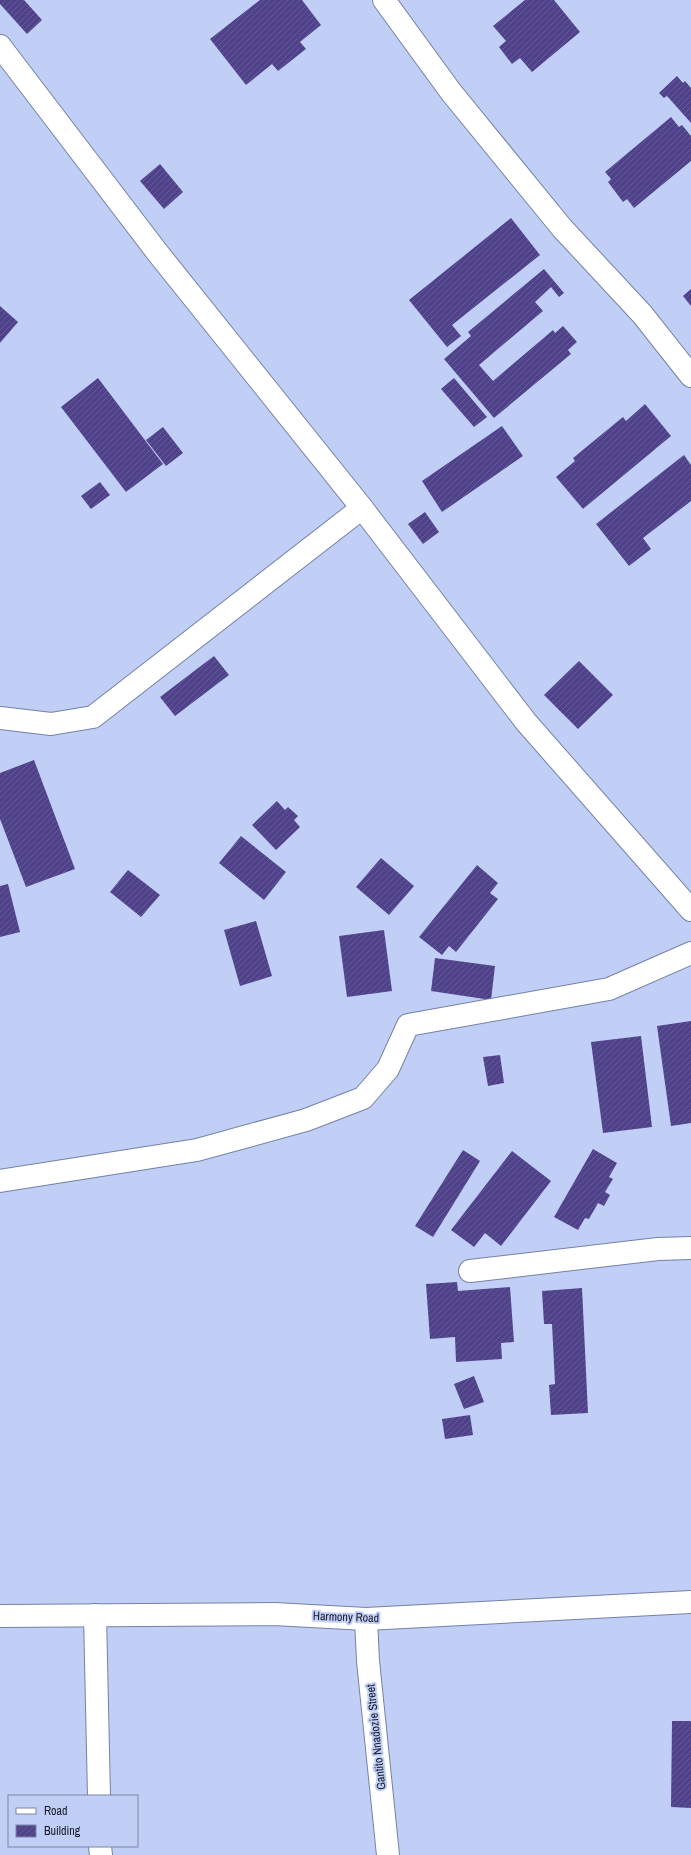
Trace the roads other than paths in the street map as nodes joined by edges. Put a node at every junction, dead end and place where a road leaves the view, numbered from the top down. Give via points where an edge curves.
1 (384, 0) edge
2 (0, 46) edge
3 (691, 376) edge
4 (362, 508) junction
5 (0, 718) edge
6 (691, 910) edge
7 (691, 953) edge
8 (0, 1181) edge
9 (691, 1248) edge
10 (470, 1271) dead end
11 (691, 1602) edge
12 (95, 1615) junction
13 (0, 1616) edge
14 (366, 1619) junction
15 (99, 1795) edge
16 (388, 1855) edge

1 - 3 street via 451,92 562,228 642,314
2 - 4 street via 157,252
4 - 5 street via 93,717 51,724
4 - 6 street via 526,722
7 - 8 street via 609,989 408,1025 388,1069 364,1098 306,1120 197,1150
9 - 10 street via 658,1249
11 - 14 street, Harmony Road
12 - 13 street, Harmony Road
12 - 14 street, Harmony Road via 274,1614
12 - 15 street
14 - 16 street, Gantito Nnadozie Street

